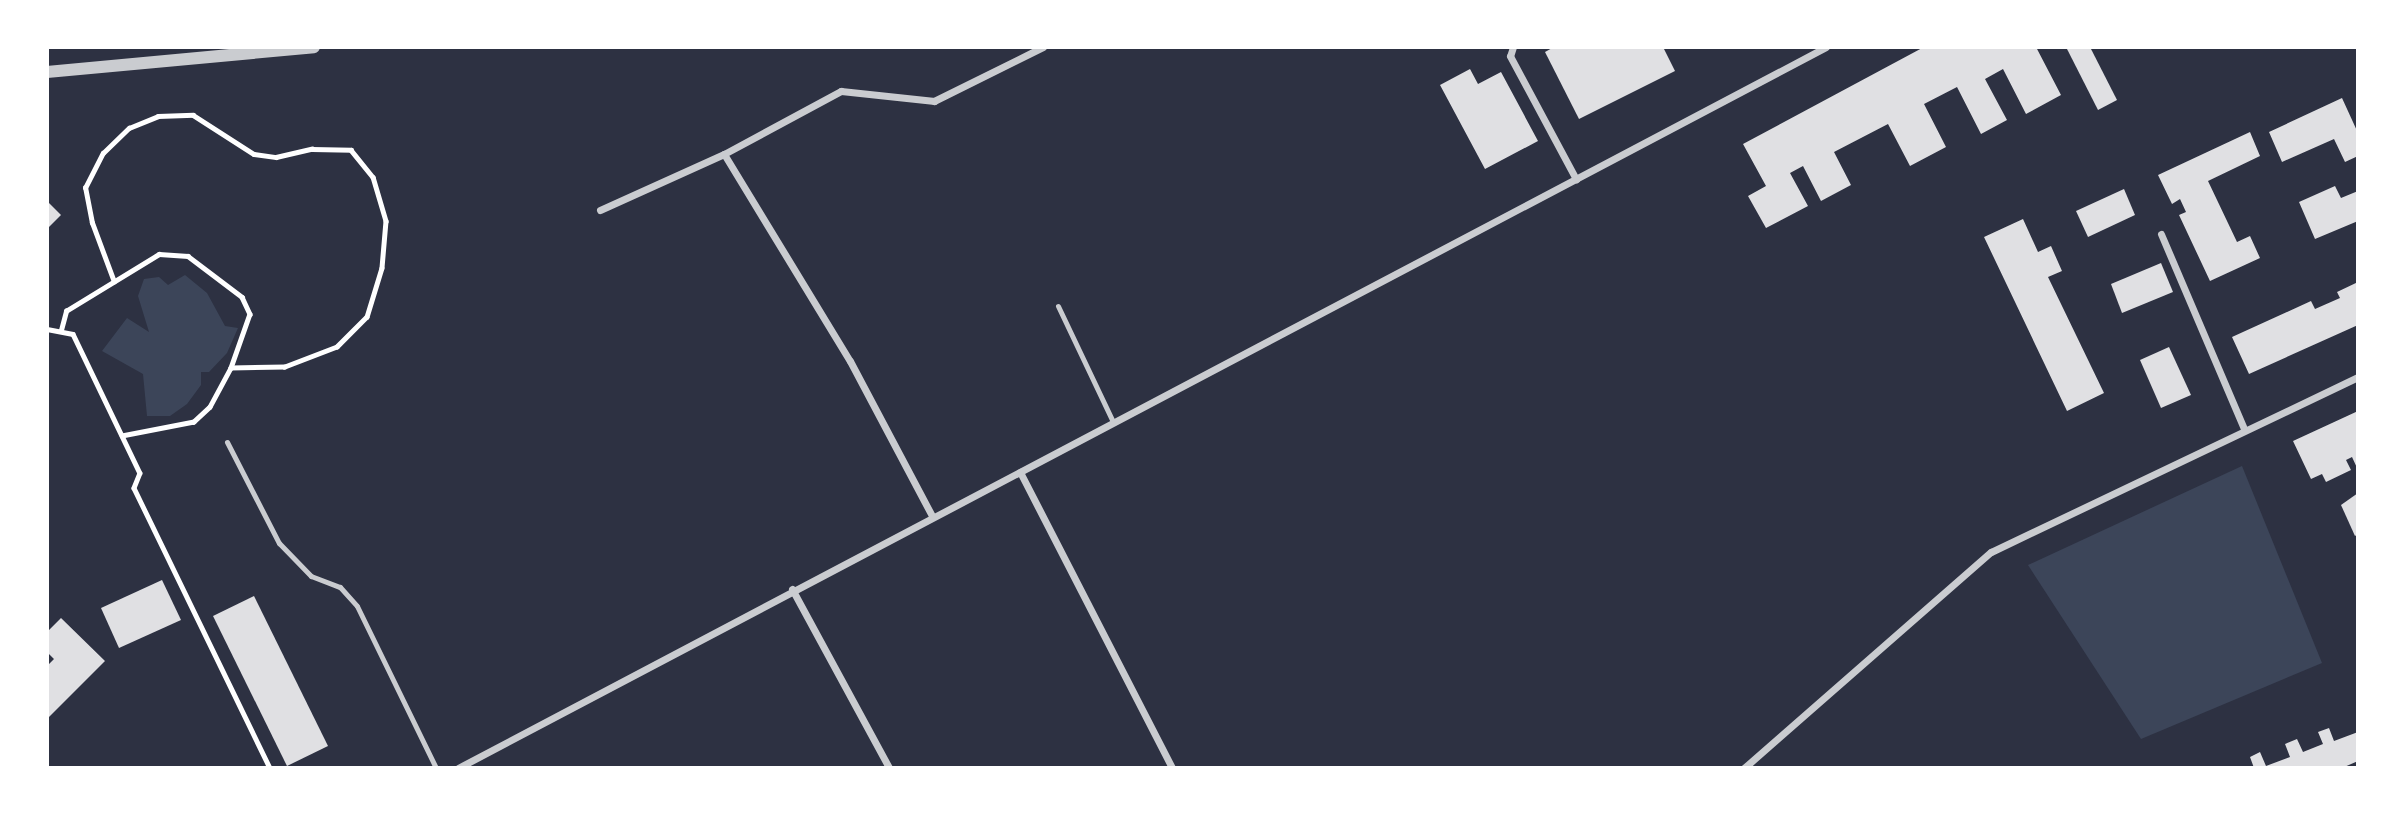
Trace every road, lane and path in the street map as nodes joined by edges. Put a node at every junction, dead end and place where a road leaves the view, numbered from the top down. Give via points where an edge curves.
1 (314, 47) edge
2 (1043, 47) edge
3 (1513, 47) edge
4 (1826, 47) edge
5 (47, 72) edge
6 (724, 154) junction
7 (1576, 178) junction
8 (600, 210) dead end
9 (2161, 234) dead end
10 (114, 282) junction
11 (1058, 306) dead end
12 (47, 329) edge
13 (61, 330) junction
14 (231, 368) junction
15 (2358, 377) edge
16 (1113, 422) junction
17 (2244, 429) junction
18 (122, 436) junction
19 (227, 442) dead end
20 (1020, 472) junction
21 (932, 516) junction
22 (792, 589) junction
23 (270, 768) edge
24 (436, 768) edge
25 (458, 768) edge
26 (889, 768) edge
27 (1172, 768) edge
28 (1744, 768) edge

1 - 5 street
2 - 6 street via 934,101 841,91
3 - 7 street via 1510,57
4 - 7 street
6 - 8 street
6 - 21 street via 850,361
7 - 16 street
9 - 17 street
10 - 13 path via 66,311
10 - 14 path via 159,254 188,256 226,282 242,297 250,314
10 - 14 path via 92,223 85,188 103,153 129,128 158,116 193,115 254,154 276,157 312,149 351,150 373,177 387,221 382,268 368,317 337,347 285,367
11 - 16 lane
12 - 13 path
13 - 18 path via 73,334
14 - 18 path via 210,407 194,422
15 - 17 street
16 - 20 street
17 - 28 street via 1991,552
18 - 23 path via 140,473 134,488
19 - 24 lane via 279,543 311,576 340,587 357,606
20 - 21 street
20 - 27 street
21 - 22 street
22 - 25 street
22 - 26 street

